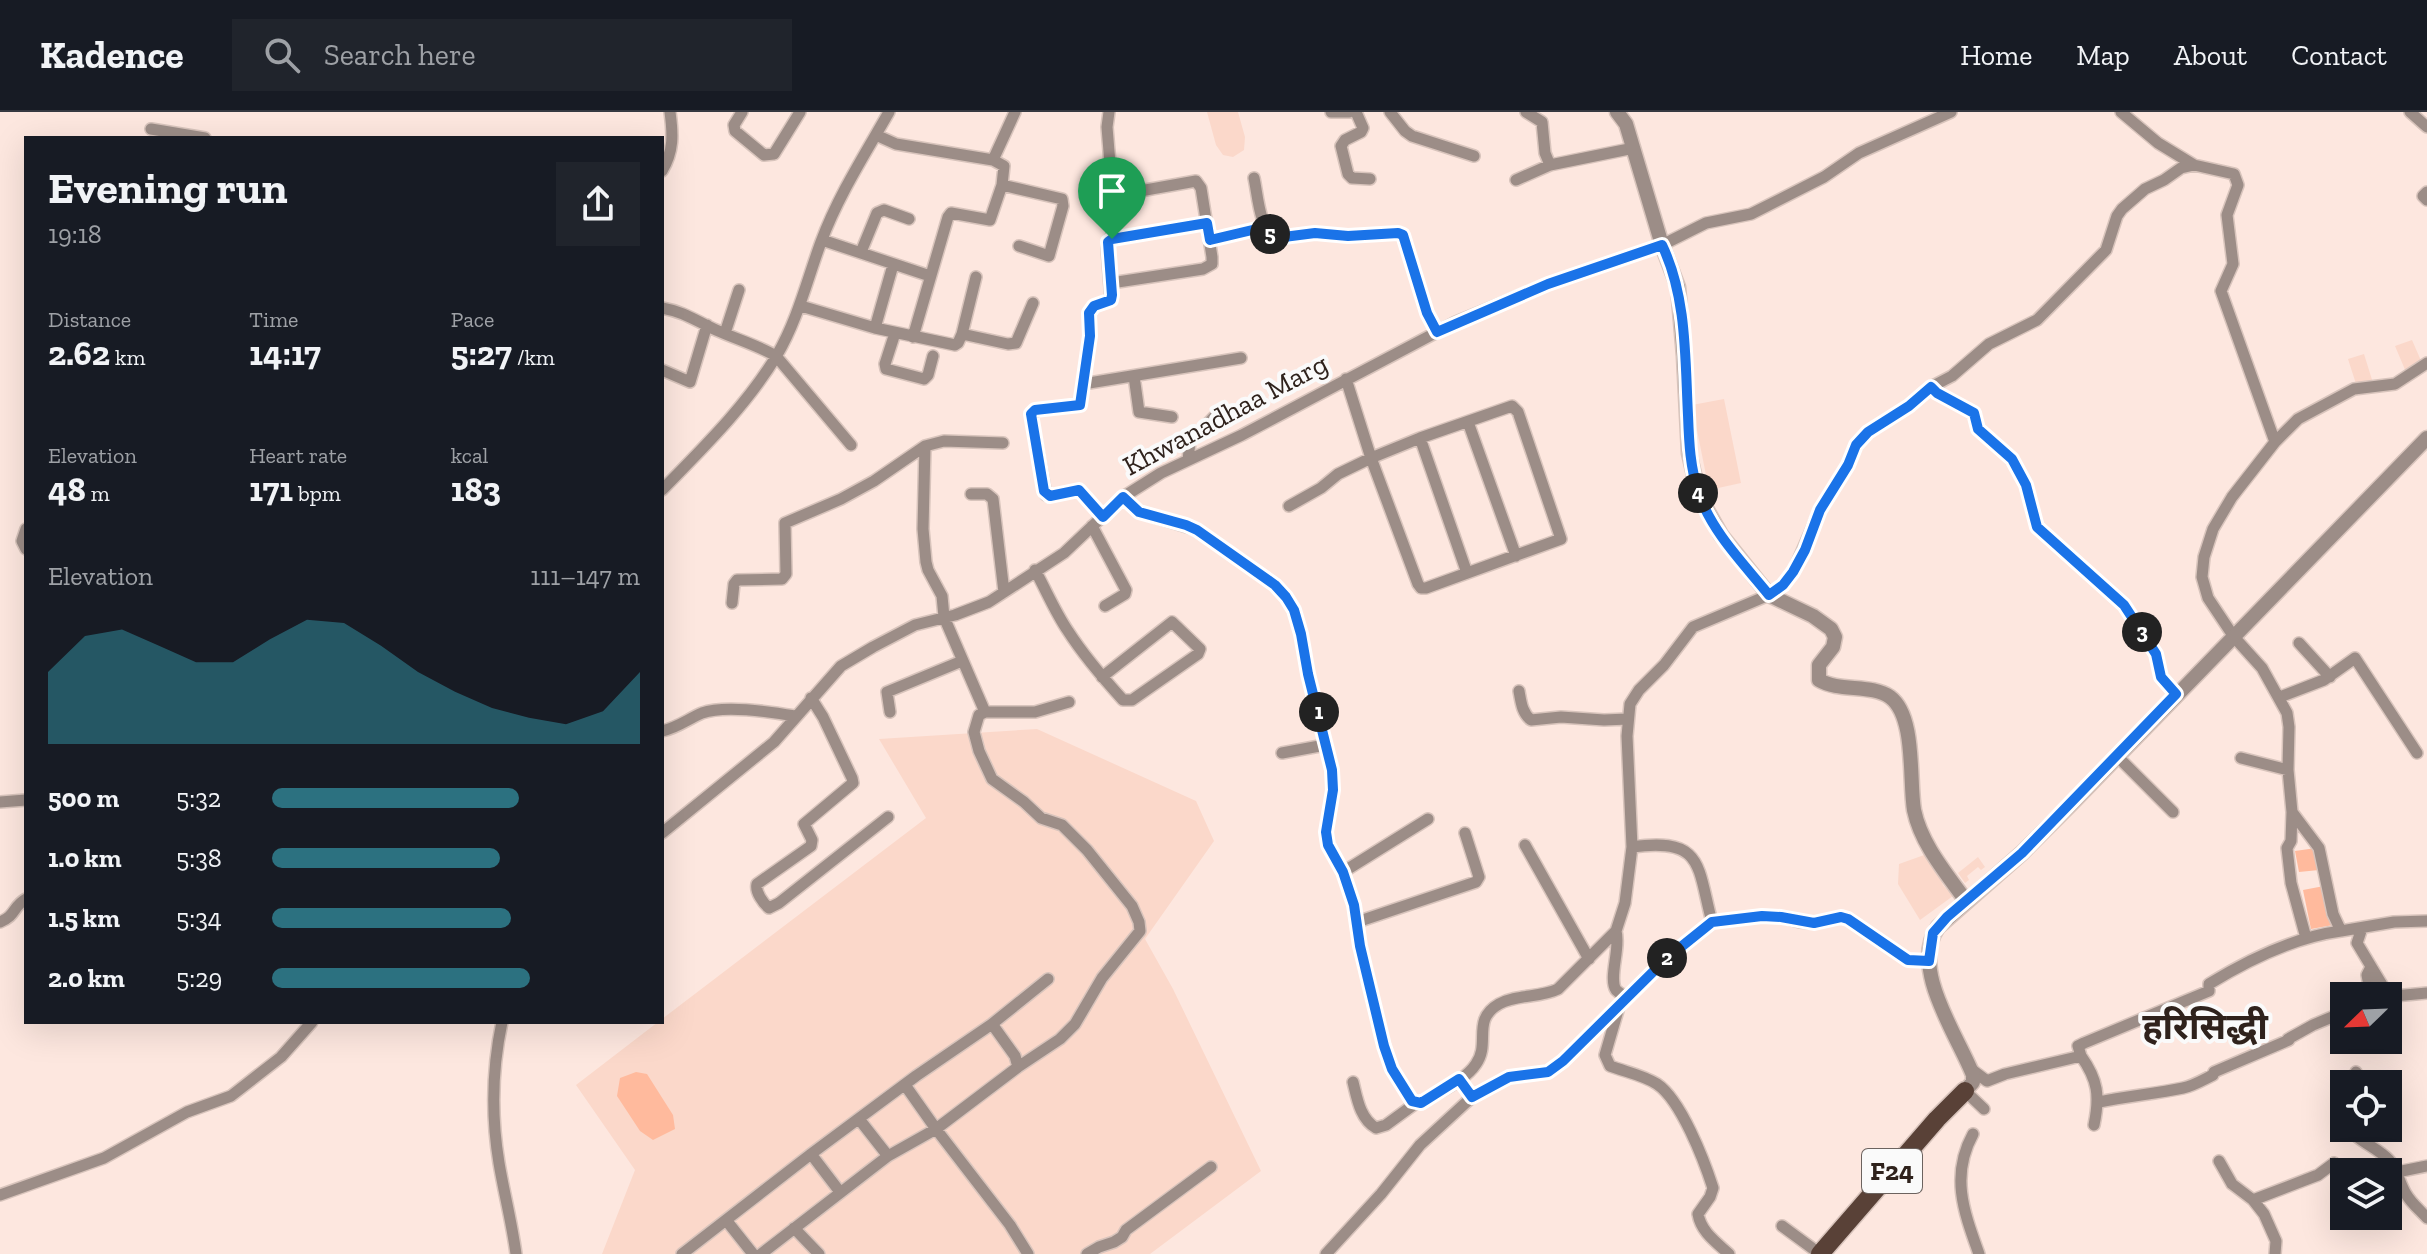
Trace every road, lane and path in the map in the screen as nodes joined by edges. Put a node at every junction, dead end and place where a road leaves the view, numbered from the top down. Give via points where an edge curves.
1 (670, 112) edge
2 (742, 112) edge
3 (800, 112) edge
4 (889, 112) edge
5 (1015, 112) edge
6 (1109, 112) edge
7 (1331, 112) edge
8 (1349, 112) edge
9 (1356, 112) edge
10 (1390, 112) edge
11 (1526, 112) edge
12 (1617, 112) edge
13 (1951, 112) edge
14 (2121, 112) edge
15 (2410, 112) edge
16 (2427, 127) edge
17 (151, 129) dead end
18 (876, 135) junction
19 (193, 136) edge
20 (1634, 148) junction
21 (1474, 156) dead end
22 (993, 160) junction
23 (1550, 165) junction
24 (2194, 165) junction
25 (664, 168) edge
26 (1254, 178) dead end
27 (1370, 179) dead end
28 (1516, 180) dead end
29 (1002, 185) junction
30 (2427, 192) edge
31 (1111, 193) junction
32 (2427, 200) edge
33 (909, 219) dead end
34 (1207, 223) junction
35 (1265, 227) junction
36 (1112, 239) junction
37 (822, 240) junction
38 (1210, 240) junction
39 (1662, 245) junction
40 (1019, 246) dead end
41 (861, 252) junction
42 (893, 265) junction
43 (930, 276) junction
44 (976, 277) dead end
45 (1111, 283) junction
46 (739, 290) dead end
47 (1033, 303) dead end
48 (801, 306) junction
49 (664, 308) edge
50 (707, 325) junction
51 (875, 328) junction
52 (1437, 332) junction
53 (725, 333) junction
54 (895, 333) junction
55 (962, 334) junction
56 (913, 337) junction
57 (776, 356) junction
58 (933, 356) dead end
59 (1241, 358) dead end
60 (2427, 363) edge
61 (664, 371) edge
62 (1134, 376) junction
63 (1346, 379) junction
64 (1083, 384) junction
65 (1931, 387) junction
66 (1172, 417) dead end
67 (1214, 417) dead end
68 (1468, 422) junction
69 (1420, 438) junction
70 (2427, 438) edge
71 (2275, 442) junction
72 (1003, 443) dead end
73 (851, 445) dead end
74 (925, 446) junction
75 (1371, 458) junction
76 (1188, 460) junction
77 (664, 488) edge
78 (971, 494) dead end
79 (1123, 497) junction
80 (1289, 506) dead end
81 (1103, 517) junction
82 (1092, 526) junction
83 (1516, 556) junction
84 (1035, 570) junction
85 (1467, 573) junction
86 (1004, 592) junction
87 (1769, 595) junction
88 (732, 603) dead end
89 (1105, 606) dead end
90 (944, 617) junction
91 (2234, 637) junction
92 (2299, 643) dead end
93 (962, 661) junction
94 (1102, 677) junction
95 (2330, 677) junction
96 (1519, 691) dead end
97 (2176, 694) junction
98 (2280, 697) junction
99 (811, 698) junction
100 (1069, 702) dead end
101 (890, 712) dead end
102 (985, 712) junction
103 (795, 716) junction
104 (1628, 719) junction
105 (664, 730) edge
106 (1325, 745) junction
107 (1282, 753) dead end
108 (2417, 753) dead end
109 (2117, 756) junction
110 (2241, 758) dead end
111 (2288, 770) junction
112 (24, 800) edge
113 (0, 802) edge
114 (2173, 812) dead end
115 (2292, 812) junction
116 (888, 817) dead end
117 (1428, 819) dead end
118 (664, 831) edge
119 (1465, 833) dead end
120 (1525, 845) dead end
121 (1632, 847) junction
122 (1343, 872) junction
123 (24, 900) edge
124 (1966, 901) junction
125 (2427, 921) edge
126 (0, 922) edge
127 (1357, 922) junction
128 (1712, 922) junction
129 (2362, 928) junction
130 (1616, 931) junction
131 (2341, 931) junction
132 (2306, 938) junction
133 (1589, 959) junction
134 (1929, 961) junction
135 (2371, 967) junction
136 (1048, 979) dead end
137 (2368, 982) edge
138 (2427, 993) edge
139 (1623, 1001) junction
140 (2330, 1018) edge
141 (310, 1024) edge
142 (502, 1024) edge
143 (992, 1024) junction
144 (2081, 1056) junction
145 (1018, 1067) junction
146 (1971, 1069) junction
147 (1459, 1079) junction
148 (1353, 1082) dead end
149 (905, 1085) junction
150 (1965, 1091) junction
151 (1472, 1097) junction
152 (2099, 1102) junction
153 (1416, 1103) junction
154 (1984, 1109) dead end
155 (859, 1119) junction
156 (2094, 1125) dead end
157 (936, 1129) junction
158 (1973, 1134) dead end
159 (2366, 1142) edge
160 (811, 1154) junction
161 (888, 1156) junction
162 (2387, 1158) edge
163 (2219, 1161) dead end
164 (2330, 1166) edge
165 (2427, 1166) edge
166 (1211, 1167) dead end
167 (2402, 1171) edge
168 (2402, 1186) edge
169 (840, 1192) junction
170 (0, 1195) edge
171 (2253, 1200) junction
172 (2427, 1218) edge
173 (726, 1220) junction
174 (1782, 1226) dead end
175 (794, 1228) junction
176 (516, 1254) edge
177 (682, 1254) edge
178 (753, 1254) edge
179 (761, 1254) edge
180 (819, 1254) edge
181 (1028, 1254) edge
182 (1087, 1254) edge
183 (1326, 1254) edge
184 (1729, 1254) edge
185 (1820, 1254) edge
186 (1979, 1254) edge
187 (2275, 1254) edge

1 - 25 street via 672,144
2 - 3 street via 735,131 769,156
4 - 18 street
5 - 22 street
6 - 31 street
7 - 8 street
9 - 27 street via 1363,128 1341,146 1348,174
10 - 21 street via 1412,136
11 - 23 street via 1542,122
12 - 20 street
13 - 39 street, Khwanadhaa Marg via 1859,153 1751,214 1706,223
14 - 24 street
15 - 16 street
17 - 19 street
18 - 22 street via 896,144
18 - 37 street
20 - 23 street
20 - 39 street
22 - 29 street via 1004,166
23 - 28 street
24 - 65 street via 2145,189 2122,209 2106,250 2037,320 1989,344
24 - 71 street via 2234,174 2238,185 2227,215 2233,264 2221,291
26 - 35 street
29 - 40 street via 1062,199 1052,253
29 - 43 street via 990,220 951,213
30 - 32 street
31 - 34 street via 1196,181
31 - 36 street
33 - 41 street via 884,210 877,213
34 - 36 street
34 - 38 street
35 - 38 street
35 - 52 street via 1276,238 1315,233 1403,235
36 - 45 street via 1107,248
37 - 41 street
37 - 48 street
38 - 45 street via 1209,266
39 - 52 street, Khwanadhaa Marg via 1548,284
39 - 87 street via 1678,287 1689,453 1699,496 1721,535
41 - 42 street
42 - 43 street
42 - 51 street
43 - 56 street
44 - 55 street
45 - 64 street via 1111,300 1089,313
46 - 53 street
47 - 55 street via 1016,343
48 - 51 street
48 - 57 street
49 - 50 street
50 - 53 street
50 - 61 street via 690,382
51 - 54 street
52 - 63 street, Khwanadhaa Marg
53 - 57 street
54 - 56 street
54 - 58 street via 886,369 924,379
55 - 56 street via 955,345
57 - 73 street
57 - 77 street via 723,428
59 - 62 street
60 - 71 street via 2395,384 2354,389 2298,419
62 - 64 street
62 - 66 street via 1139,412
63 - 75 street
63 - 76 street, Khwanadhaa Marg
64 - 81 street via 1080,405 1031,414 1046,495 1079,490
65 - 87 street via 1856,445 1793,572
65 - 97 street via 1974,413 1978,429 2012,459 2026,485 2037,527 2124,605 2156,654 2161,677
67 - 76 street via 1190,442
68 - 69 street
68 - 83 street
68 - 83 street via 1512,406 1518,412 1561,539
69 - 75 street
69 - 85 street
70 - 91 street
71 - 91 street via 2232,497 2204,557 2208,598
72 - 74 street via 944,441
74 - 88 street via 874,481 785,523 786,574 782,579 737,580
74 - 90 street via 926,562 942,596
75 - 80 street
75 - 85 street via 1421,588
76 - 79 street, Khwanadhaa Marg
78 - 86 street via 993,499
79 - 81 street, Khwanadhaa Marg
79 - 106 street via 1139,512 1197,530 1286,597 1301,634
81 - 82 street, Khwanadhaa Marg
82 - 84 street, Khwanadhaa Marg via 1064,553
82 - 89 street via 1126,590
83 - 85 street
84 - 86 street, Khwanadhaa Marg
84 - 94 street via 1066,628
86 - 90 street, Khwanadhaa Marg
87 - 104 street via 1693,627 1639,690
87 - 124 street via 1831,629 1833,647 1817,675 1822,682 1888,695 1899,707 1906,725 1915,813 1931,851
90 - 93 street
90 - 99 street, Khwanadhaa Marg via 915,625 841,666
91 - 97 street
91 - 98 street
92 - 95 street
93 - 101 street via 887,692
93 - 102 street
94 - 94 street via 1123,700 1132,700 1200,649 1169,622
95 - 98 street
95 - 108 street via 2357,659
96 - 104 street via 1531,720
97 - 109 street
98 - 111 street via 2289,727
99 - 103 street, Khwanadhaa Marg
99 - 116 street via 853,783 804,824 811,846 757,884 766,906 779,903
100 - 102 street via 1035,712
102 - 145 street via 974,732 992,779 1041,818 1062,825 1132,906 1140,931 1102,978 1075,1024
103 - 105 street via 717,710
103 - 118 street, Khwanadhaa Marg via 757,757
104 - 121 street
106 - 107 street
106 - 122 street via 1333,790 1326,832
109 - 114 street
109 - 124 street via 2022,853
110 - 111 street
111 - 115 street
112 - 113 street
115 - 131 street via 2319,848
115 - 132 street via 2287,848
117 - 122 street
119 - 127 street via 1477,868 1476,882
120 - 133 street
121 - 128 street via 1669,844 1688,854 1703,879
121 - 130 street
122 - 127 street
123 - 126 street
124 - 134 street via 1933,933
125 - 129 street
127 - 153 street via 1384,1046 1392,1069
128 - 134 street via 1762,916 1814,923 1841,917 1908,960
128 - 139 street
129 - 131 street
129 - 135 street via 2357,943
130 - 133 street
130 - 139 street via 1614,985
131 - 132 street
132 - 144 street via 2224,975 2209,984 2209,991 2078,1046
133 - 147 street via 1558,989 1515,998 1488,1012 1479,1061
134 - 146 street via 1937,997
135 - 137 street
135 - 138 street via 2387,993
136 - 143 street
139 - 151 street via 1548,1072 1509,1077
139 - 184 street via 1605,1055 1610,1066 1657,1084 1673,1098 1713,1188 1698,1214 1699,1224
140 - 152 street via 2189,1087
141 - 170 street via 281,1057 231,1096 187,1112 104,1158
142 - 176 street via 494,1117
143 - 145 street
143 - 149 street
144 - 146 street via 1987,1081
144 - 152 street via 2092,1071
145 - 157 street
146 - 150 street, F24 via 1973,1082
147 - 151 street
147 - 153 street
148 - 153 street via 1361,1111 1376,1128
149 - 155 street
149 - 157 street
150 - 154 street
150 - 185 main road, F24
151 - 183 street via 1420,1145
152 - 156 street
155 - 160 street
155 - 161 street
157 - 161 street
157 - 181 street
158 - 186 street via 1960,1165 1961,1185
159 - 162 street
160 - 169 street
160 - 173 street
161 - 169 street
163 - 171 street via 2232,1184
164 - 171 street
165 - 167 street
166 - 182 street via 1122,1237
168 - 172 street
169 - 175 street
171 - 187 street via 2271,1228
173 - 177 street
173 - 178 street
174 - 185 street
175 - 179 street
175 - 180 street

